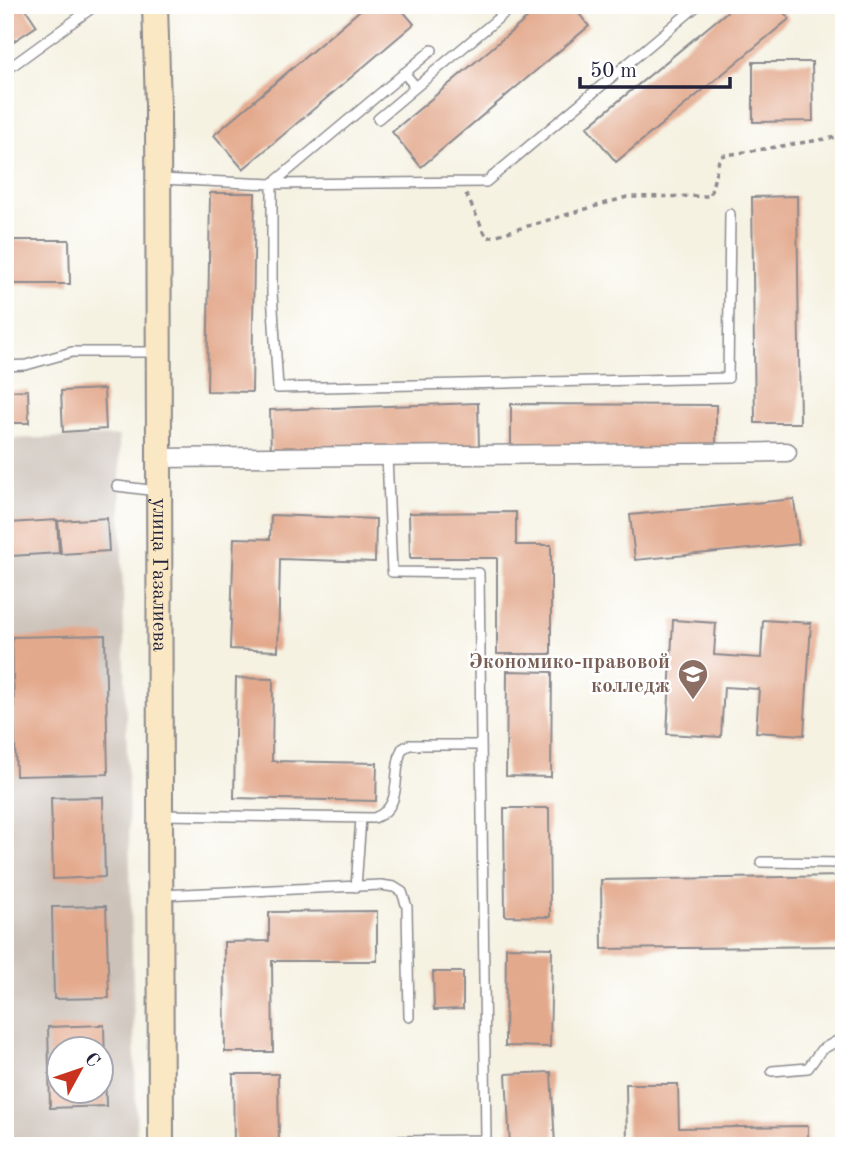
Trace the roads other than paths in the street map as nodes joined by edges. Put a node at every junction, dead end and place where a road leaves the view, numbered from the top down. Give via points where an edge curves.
1 (95, 5) edge
2 (155, 5) edge
3 (514, 5) edge
4 (698, 5) edge
5 (843, 5) edge
6 (844, 37) edge
7 (432, 50) dead end
8 (5, 71) edge
9 (404, 73) junction
10 (416, 87) junction
11 (378, 119) dead end
12 (158, 179) junction
13 (272, 184) junction
14 (730, 214) dead end
15 (159, 352) junction
16 (5, 366) edge
17 (787, 452) dead end
18 (387, 456) junction
19 (159, 458) junction
20 (117, 486) dead end
21 (159, 491) junction
22 (481, 746) junction
23 (159, 815) junction
24 (361, 818) junction
25 (761, 862) dead end
26 (844, 863) edge
27 (356, 887) junction
28 (161, 895) junction
29 (409, 1017) dead end
30 (844, 1037) edge
31 (772, 1071) dead end
32 (161, 1146) edge
33 (396, 1146) edge

1 - 8 lane
2 - 12 main road, улица Газалиева
3 - 10 lane
4 - 13 lane via 486,183
5 - 6 lane
7 - 9 lane
9 - 10 lane
9 - 13 lane
10 - 11 lane
12 - 13 lane
12 - 15 main road, улица Газалиева
13 - 14 lane via 278,388 728,378
15 - 16 lane via 72,352
15 - 19 main road, улица Газалиева
17 - 18 street
18 - 19 street
18 - 22 lane via 392,572 479,573
19 - 21 main road, улица Газалиева
20 - 21 lane
21 - 23 main road, улица Газалиева
22 - 24 lane via 402,749 397,760 396,797 382,816
22 - 33 lane via 486,1140 396,1141
23 - 24 lane
23 - 28 main road, улица Газалиева
24 - 27 lane
25 - 26 lane
27 - 28 lane
27 - 29 lane via 394,887 402,892 407,907
28 - 32 main road, улица Газалиева
30 - 31 lane via 821,1050 808,1068

